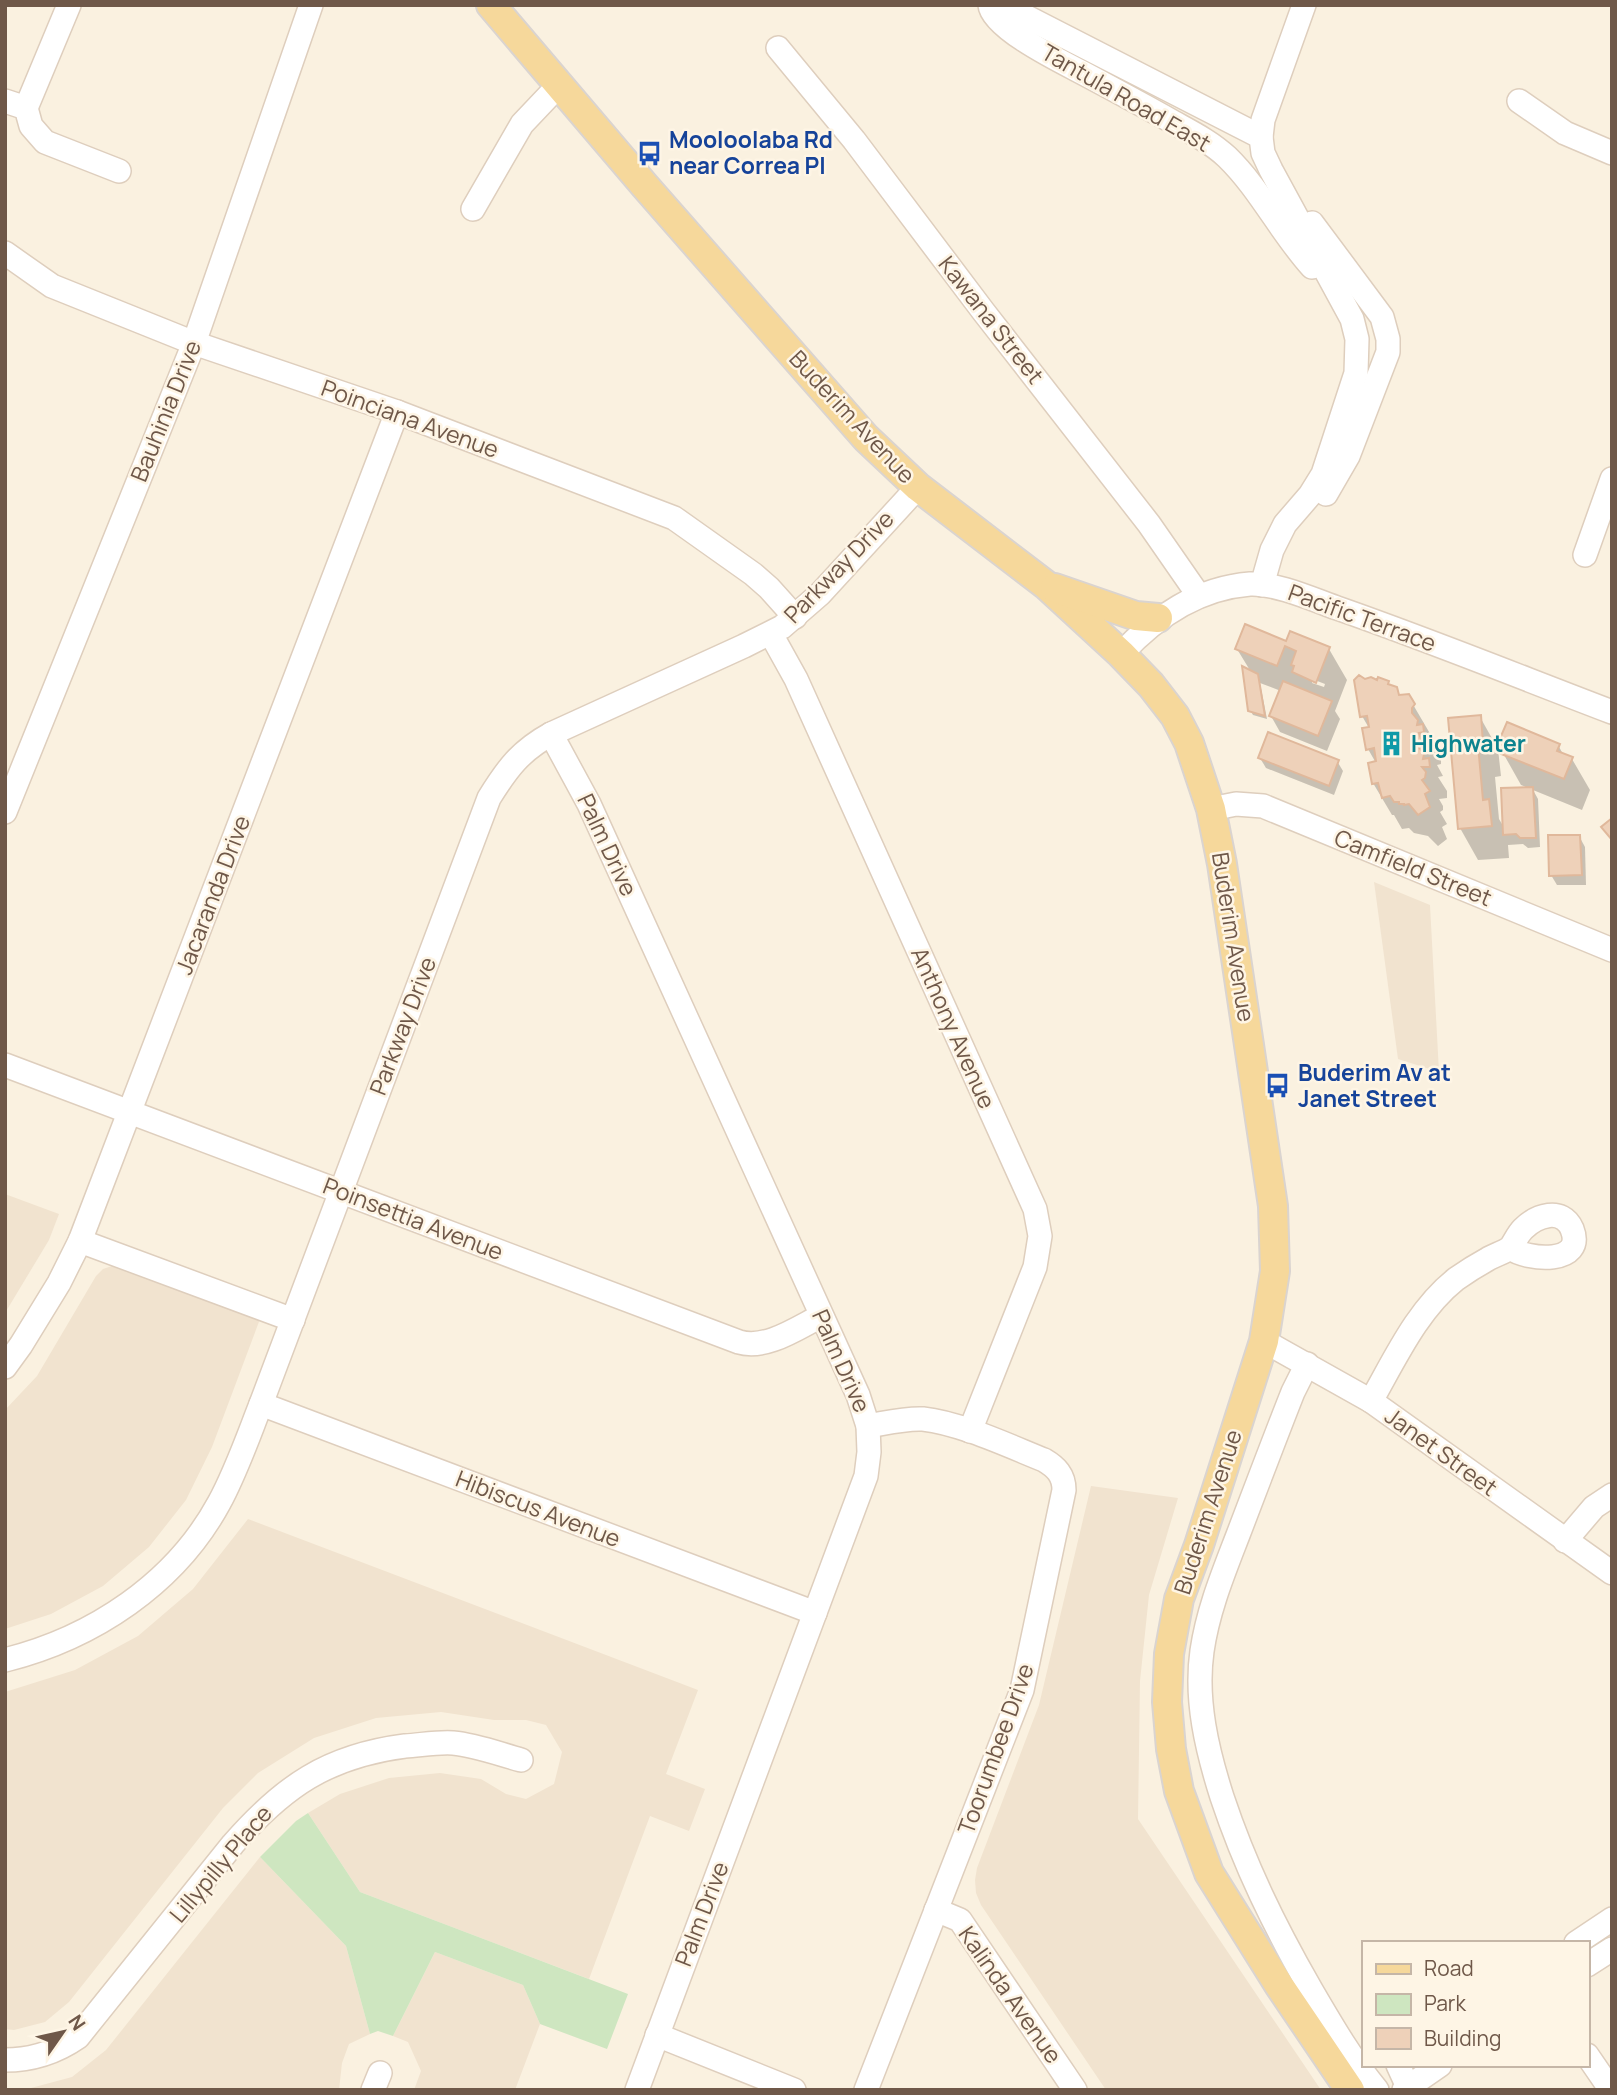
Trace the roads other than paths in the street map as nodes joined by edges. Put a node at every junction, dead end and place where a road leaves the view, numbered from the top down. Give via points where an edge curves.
1 (69, 5) edge
2 (311, 5) edge
3 (491, 5) edge
4 (990, 5) edge
5 (1009, 5) edge
6 (1304, 5) edge
7 (778, 48) dead end
8 (559, 85) junction
9 (1519, 101) dead end
10 (16, 104) edge
11 (1261, 136) junction
12 (1612, 153) edge
13 (119, 170) dead end
14 (1288, 202) junction
15 (473, 209) dead end
16 (5, 253) edge
17 (1338, 295) junction
18 (194, 342) junction
19 (397, 412) junction
20 (1612, 479) edge
21 (918, 486) junction
22 (1285, 524) junction
23 (1586, 555) dead end
24 (1046, 585) junction
25 (1262, 585) junction
26 (1199, 596) junction
27 (794, 617) junction
28 (1158, 618) junction
29 (771, 634) junction
30 (1121, 654) junction
31 (1612, 712) edge
32 (551, 734) junction
33 (1211, 809) junction
34 (5, 812) edge
35 (1612, 950) edge
36 (5, 1065) edge
37 (129, 1112) junction
38 (341, 1192) junction
39 (80, 1241) junction
40 (1510, 1248) dead end
41 (821, 1316) junction
42 (293, 1320) junction
43 (1264, 1341) junction
44 (1307, 1364) junction
45 (5, 1367) edge
46 (1371, 1401) junction
47 (261, 1404) junction
48 (868, 1426) junction
49 (970, 1431) junction
50 (1612, 1495) edge
51 (1565, 1541) junction
52 (1612, 1573) edge
53 (815, 1613) junction
54 (5, 1660) edge
55 (521, 1760) dead end
56 (936, 1910) junction
57 (1612, 1919) edge
58 (1579, 1941) edge
59 (1612, 1949) edge
60 (1589, 1964) edge
61 (657, 2035) junction
62 (1589, 2058) edge
63 (5, 2060) edge
64 (1399, 2067) edge
65 (1437, 2067) edge
66 (1406, 2089) edge
67 (637, 2090) edge
68 (794, 2090) edge
69 (866, 2090) edge
70 (1075, 2090) edge
71 (1350, 2090) edge
72 (1377, 2090) edge
73 (1611, 2090) edge

1 - 10 street
2 - 18 street, Bauhinia Drive
3 - 8 main road, Buderim Avenue
4 - 17 street, Tantula Road East via 1000,23 1048,55 1225,155
5 - 11 street, Tantula Road East
6 - 11 street
7 - 26 street, Kawana Street via 854,140 1149,524
8 - 15 street via 522,124
8 - 21 main road, Buderim Avenue via 866,438
9 - 12 street via 1565,133
10 - 13 street via 46,142
11 - 14 street, Tantula Road East via 1263,153
14 - 17 street, Tantula Road East
14 - 22 street, Tantula Road East via 1311,221 1372,302 1386,328 1388,352 1340,472 1317,504
16 - 18 street, Poinciana Avenue via 52,286
17 - 22 street, Tantula Road East via 1357,339 1356,373 1323,474
18 - 19 street, Poinciana Avenue
18 - 34 street, Bauhinia Drive
19 - 27 street, Poinciana Avenue via 674,518 753,574
19 - 37 street, Jacaranda Drive
20 - 23 street
21 - 24 main road, Buderim Avenue
21 - 27 street, Parkway Drive
22 - 25 street, Tantula Road East
24 - 28 main road via 1136,616
24 - 30 main road, Buderim Avenue
25 - 26 street, Pacific Terrace
25 - 31 street, Pacific Terrace via 1363,617
26 - 28 street, Pacific Terrace
27 - 29 street, Parkway Drive
28 - 30 street, Pacific Terrace
29 - 32 street, Parkway Drive
29 - 49 street, Anthony Avenue via 796,679 1035,1209 1040,1236 1035,1267
30 - 33 main road, Buderim Avenue via 1175,716
32 - 38 street, Parkway Drive via 519,755 489,798
32 - 41 street, Palm Drive via 589,804
33 - 35 street, Camfield Street via 1236,804 1263,806
33 - 43 main road, Buderim Avenue via 1273,1206 1275,1271
36 - 37 street, Poinsettia Avenue
37 - 38 street, Poinsettia Avenue
37 - 39 street, Jacaranda Drive
38 - 41 street, Poinsettia Avenue via 745,1344 765,1342
38 - 42 street, Parkway Drive
39 - 42 street
39 - 45 street, Jacaranda Drive
40 - 46 street via 1470,1269 1439,1295 1411,1332
41 - 48 street, Palm Drive
42 - 47 street, Parkway Drive
43 - 44 street, Janet Street
43 - 71 main road, Buderim Avenue via 1178,1599 1169,1654 1171,1749 1179,1791 1209,1873
44 - 46 street, Janet Street
44 - 72 street, Buderim Avenue via 1212,1604 1200,1686 1206,1742 1236,1838 1261,1897 1354,2062
46 - 51 street, Janet Street
47 - 53 street, Hibiscus Avenue
47 - 54 street, Parkway Drive via 220,1502 180,1558 99,1624 71,1639
48 - 49 street, Toorumbee Drive via 926,1419
48 - 53 street, Palm Drive via 866,1476
49 - 56 street, Toorumbee Drive via 1053,1465 1061,1474 1064,1490 1022,1690
50 - 51 street via 1594,1507
51 - 52 street, Janet Street
53 - 61 street, Palm Drive
55 - 63 street, Lillypilly Place via 452,1743 426,1744 367,1753 322,1769 277,1798 241,1835 78,2037 50,2053
56 - 69 street, Toorumbee Drive
56 - 70 street, Kalinda Avenue via 960,1920
57 - 58 street
59 - 60 street
61 - 67 street, Palm Drive
61 - 68 street
62 - 73 street
64 - 66 street
65 - 66 street

